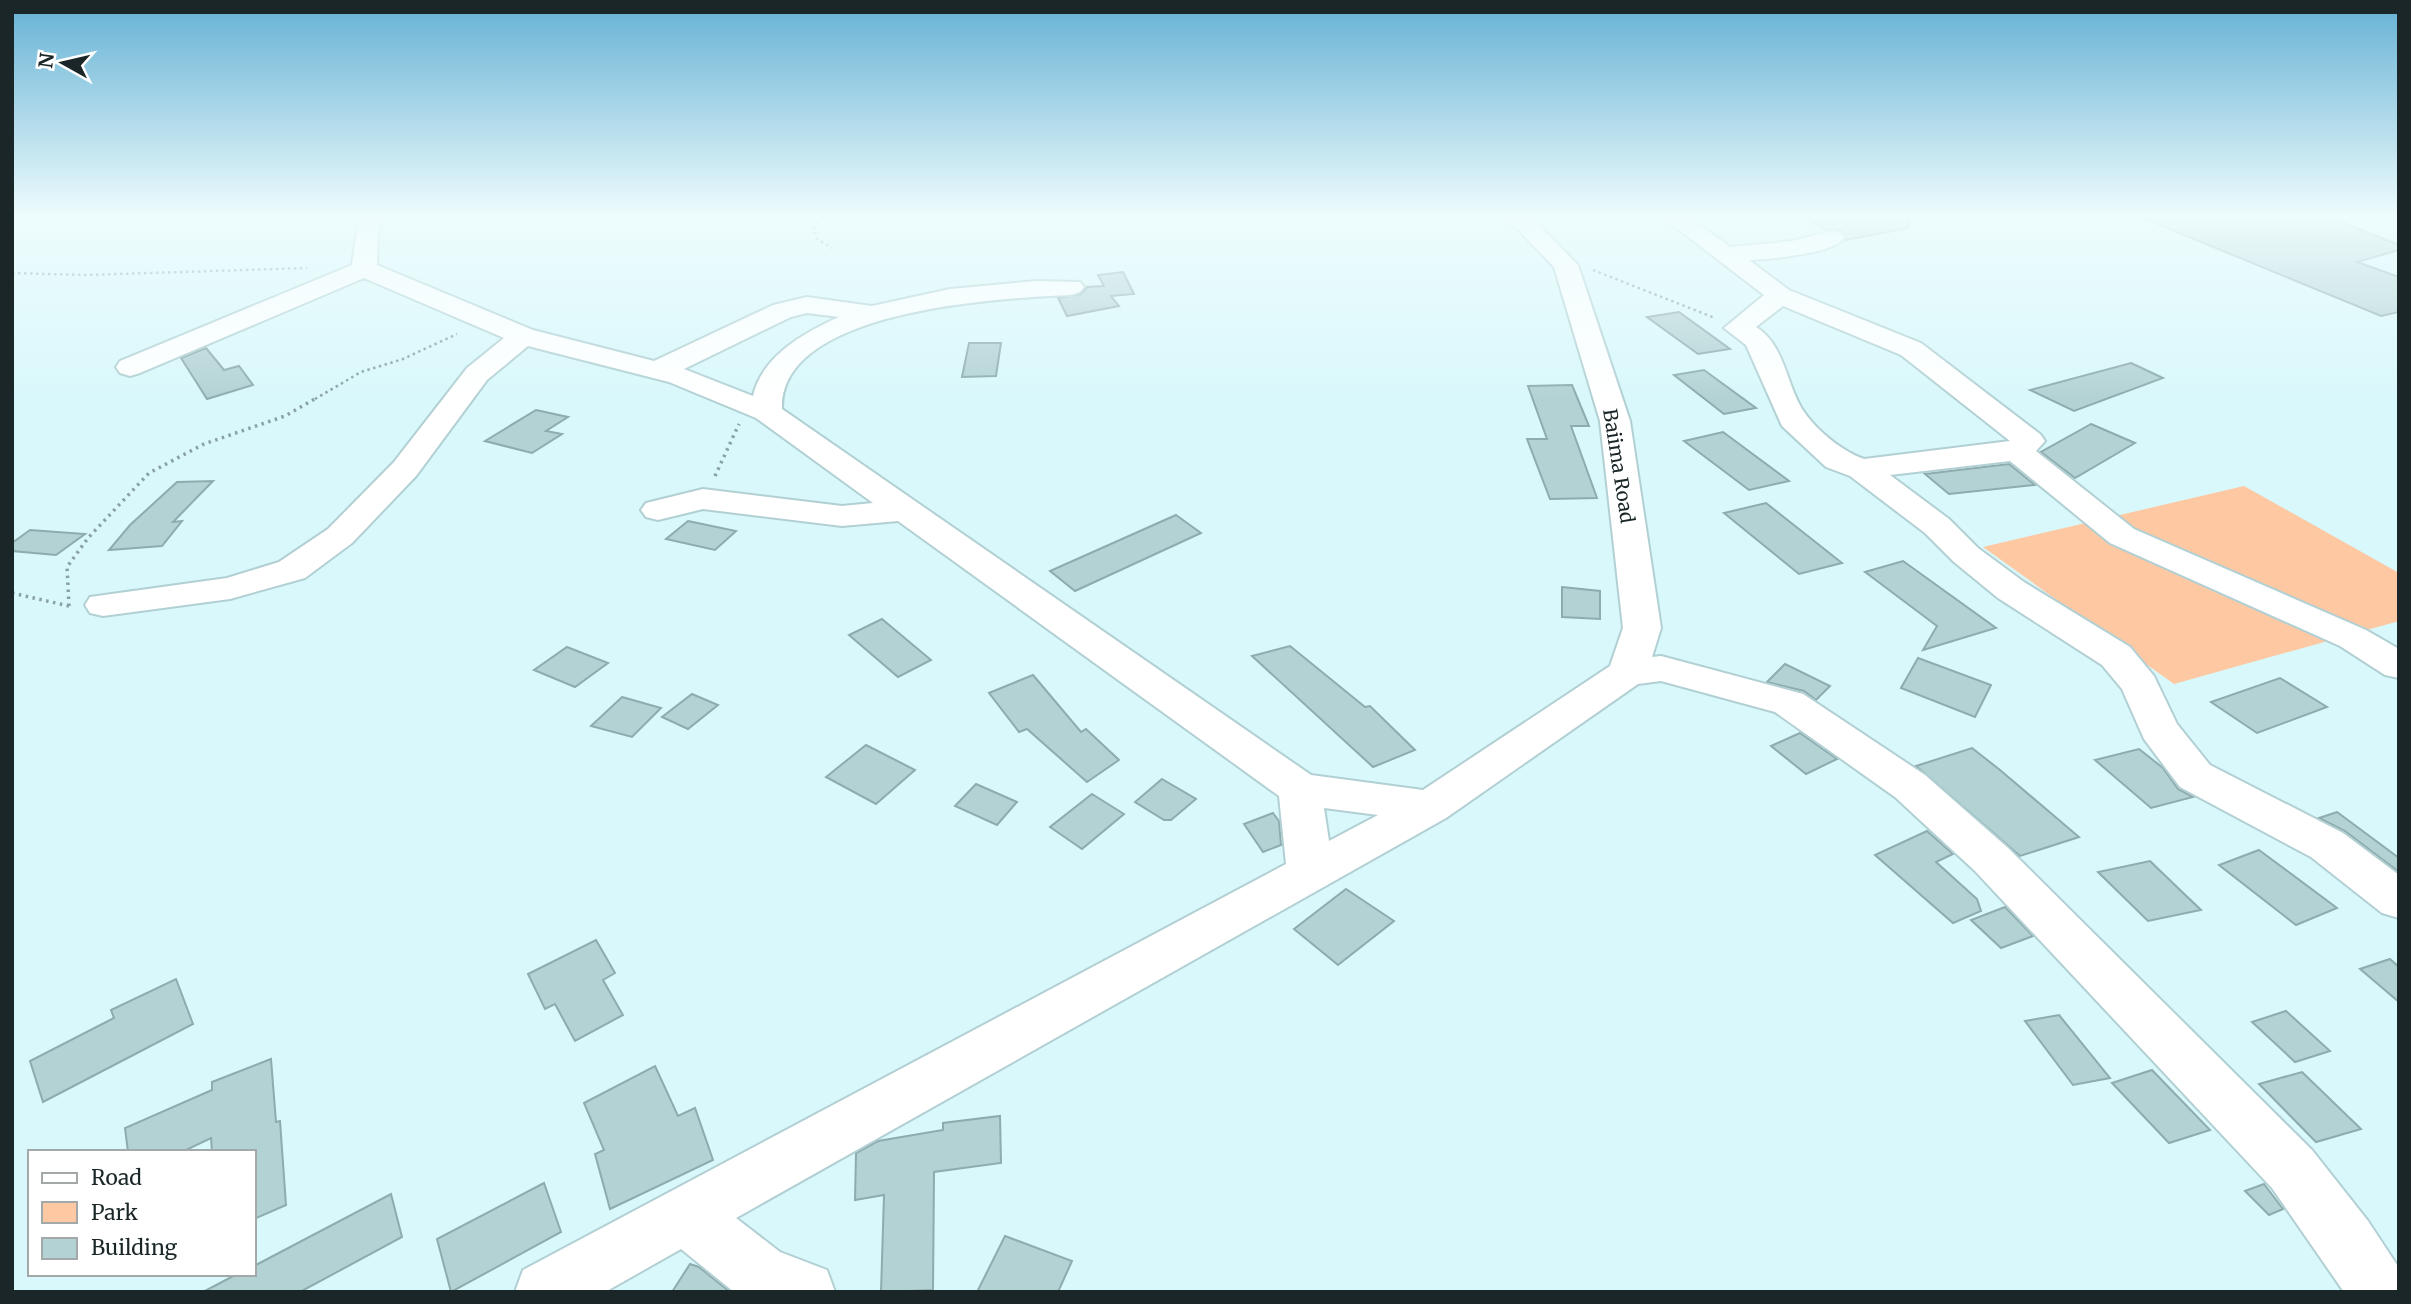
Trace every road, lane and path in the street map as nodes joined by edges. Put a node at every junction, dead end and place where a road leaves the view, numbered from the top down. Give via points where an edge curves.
1 (345, 277) edge
2 (382, 277) edge
3 (1570, 277) edge
4 (1614, 277) edge
5 (1755, 277) edge
6 (1071, 286) dead end
7 (1780, 295) junction
8 (867, 313) junction
9 (474, 317) junction
10 (1738, 328) junction
11 (523, 336) junction
12 (130, 367) dead end
13 (658, 370) junction
14 (757, 407) junction
15 (2017, 451) junction
16 (1861, 469) junction
17 (704, 499) junction
18 (658, 510) dead end
19 (904, 510) junction
20 (12, 593) edge
21 (103, 605) joint
22 (69, 606) junction
23 (2399, 666) edge
24 (1628, 673) junction
25 (1300, 789) junction
26 (1430, 807) junction
27 (1310, 874) junction
28 (2399, 900) edge
29 (683, 1214) junction
30 (545, 1292) edge
31 (806, 1292) edge
32 (2379, 1292) edge

1 - 12 street
2 - 9 street
3 - 24 street, Baiima Road via 1615,421 1642,628
4 - 10 path
5 - 7 street
6 - 8 street via 989,291
7 - 10 street
7 - 15 street via 1911,349 2029,441
8 - 13 street via 807,305 782,312
8 - 14 street via 800,347 782,364
9 - 11 street
9 - 22 path via 460,332 403,359 361,372 285,416 204,444 149,473 67,567
10 - 16 street via 1758,340 1793,420 1838,460
11 - 13 street
11 - 21 street via 477,374 405,470 340,536 292,570 229,589
13 - 14 street
14 - 17 path
14 - 19 street
15 - 16 street
15 - 23 street via 2122,536 2353,638
16 - 28 street via 2011,590 2116,656 2140,685 2159,729 2195,776 2327,845
17 - 18 street
17 - 19 street via 842,516
19 - 25 street
20 - 22 path
21 - 22 path
24 - 26 street
24 - 32 street via 1661,668 1789,703 1910,786 1991,859 2292,1170 2347,1241
25 - 26 street
25 - 27 street
26 - 27 street
27 - 29 street
29 - 30 street
29 - 31 street via 760,1274

